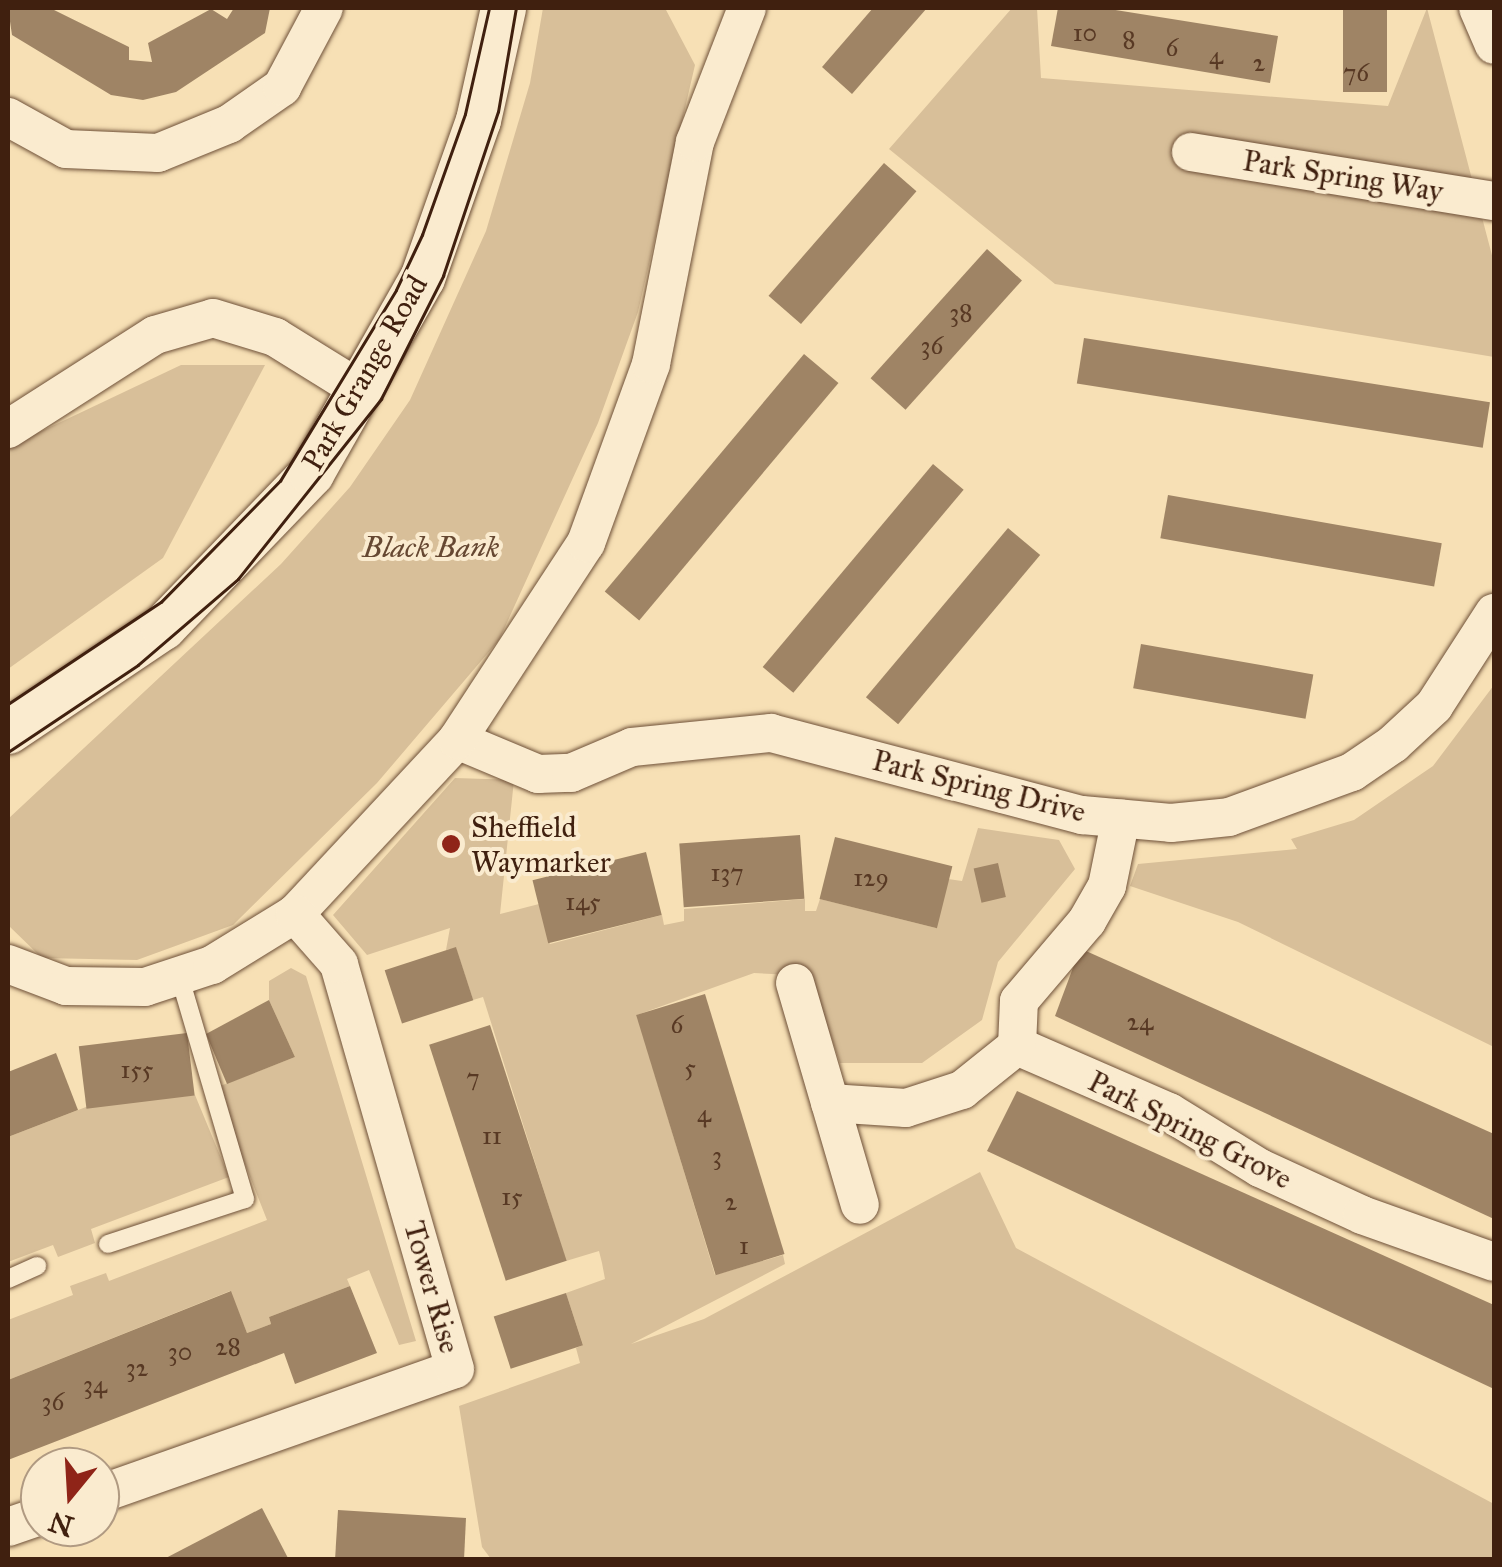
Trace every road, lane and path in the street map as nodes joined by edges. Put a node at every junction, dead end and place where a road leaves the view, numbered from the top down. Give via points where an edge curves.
1 (324, 8) edge
2 (503, 8) edge
3 (748, 8) edge
4 (1478, 8) edge
5 (1494, 45) edge
6 (8, 118) edge
7 (1191, 152) dead end
8 (1494, 200) edge
9 (362, 391) junction
10 (8, 429) edge
11 (1494, 614) edge
12 (8, 732) edge
13 (458, 740) junction
14 (1121, 818) junction
15 (296, 914) junction
16 (8, 964) edge
17 (180, 978) junction
18 (795, 983) dead end
19 (1017, 1046) junction
20 (830, 1103) junction
21 (860, 1205) dead end
22 (108, 1244) dead end
23 (1494, 1262) edge
24 (37, 1266) dead end
25 (8, 1278) edge
26 (120, 1487) edge

1 - 6 street via 282,87 229,124 158,152 66,149
2 - 9 street, Park Grange Road via 478,120 422,278
3 - 13 street via 695,142 651,364 586,543
4 - 5 street
7 - 8 street, Park Spring Way
9 - 10 street via 275,337 213,318 156,335
9 - 12 street, Park Grange Road via 310,473 163,627
11 - 14 street, Park Spring Drive via 1434,706 1352,772 1229,816 1171,824
13 - 14 street, Park Spring Drive via 538,774 571,773 632,747 771,734 1008,800
13 - 15 street
14 - 19 street via 1107,886 1019,1001
15 - 17 street
15 - 26 street, Tower Rise via 339,964 455,1368
16 - 17 street via 66,986 145,987
17 - 22 lane via 245,1199
18 - 20 street
19 - 20 street via 962,1090 906,1108
19 - 23 street, Park Spring Grove via 1169,1112 1260,1168 1362,1215
20 - 21 street
24 - 25 lane

